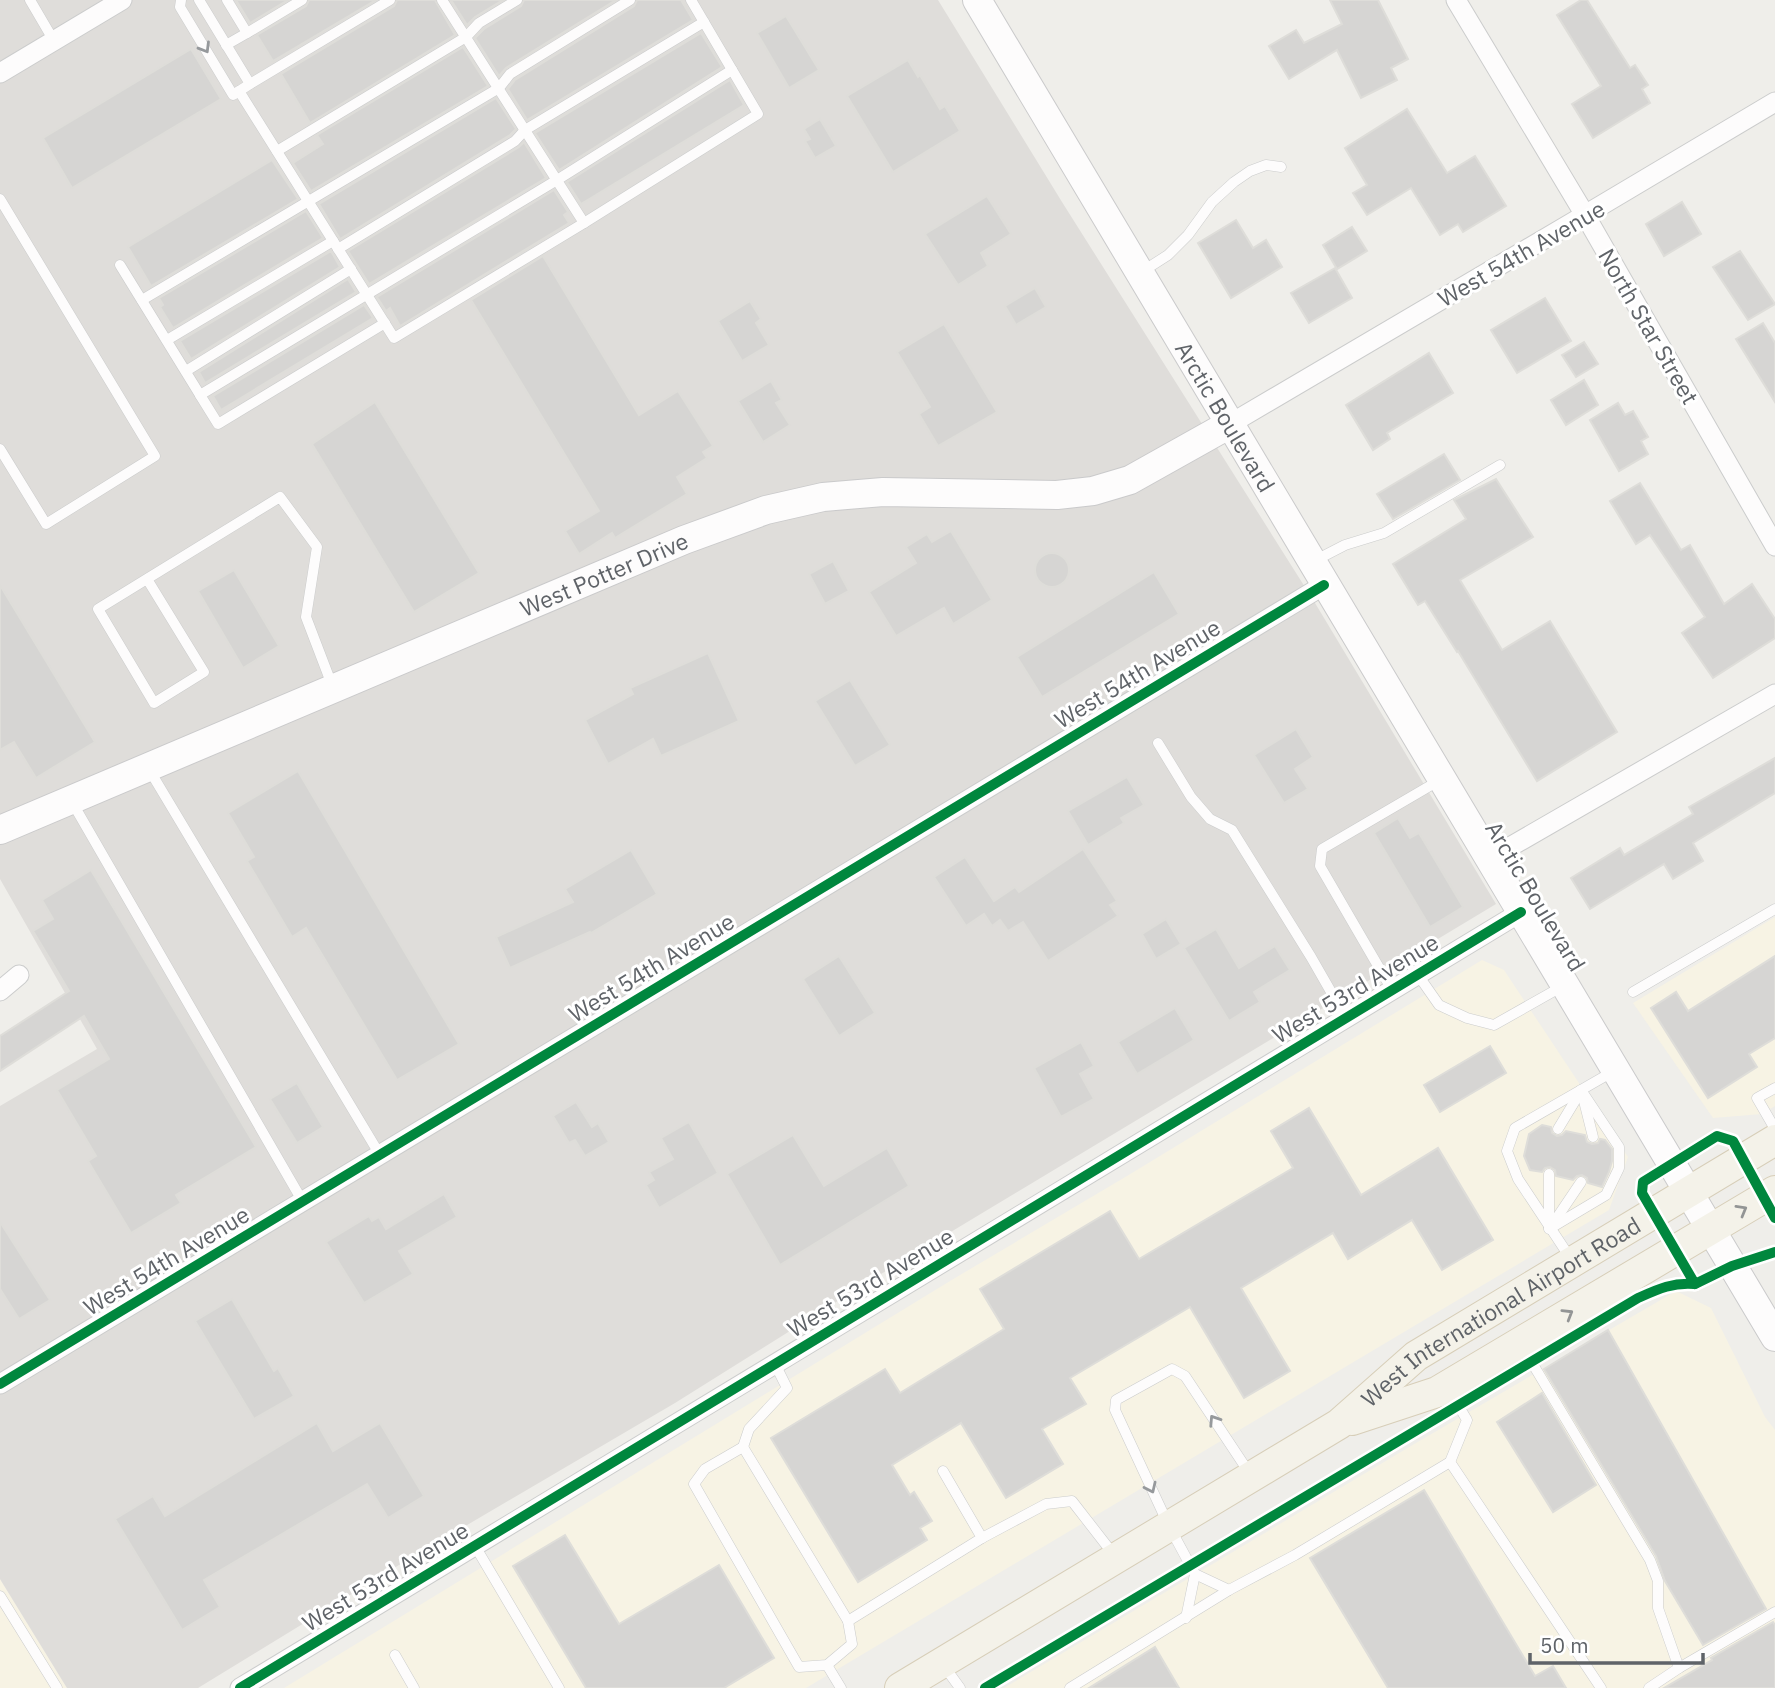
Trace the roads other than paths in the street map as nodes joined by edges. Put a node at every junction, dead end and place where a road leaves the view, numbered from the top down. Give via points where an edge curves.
1 (30, 0) edge
2 (122, 0) edge
3 (181, 0) edge
4 (199, 0) edge
5 (228, 0) edge
6 (302, 0) edge
7 (390, 0) edge
8 (442, 0) edge
9 (517, 0) edge
10 (629, 0) edge
11 (691, 0) edge
12 (1456, 0) edge
13 (983, 2) edge
14 (704, 22) junction
15 (247, 33) junction
16 (466, 37) junction
17 (54, 41) junction
18 (226, 45) junction
19 (732, 70) junction
20 (0, 73) edge
21 (250, 84) junction
22 (499, 89) junction
23 (236, 93) junction
24 (1775, 102) edge
25 (525, 130) junction
26 (277, 151) junction
27 (1281, 167) dead end
28 (557, 180) junction
29 (0, 199) edge
30 (309, 202) junction
31 (1585, 215) junction
32 (584, 223) junction
33 (336, 245) junction
34 (120, 265) dead end
35 (351, 268) junction
36 (1140, 273) junction
37 (367, 295) junction
38 (142, 300) junction
39 (385, 323) junction
40 (167, 340) junction
41 (186, 371) junction
42 (200, 395) junction
43 (1230, 424) junction
44 (0, 449) edge
45 (1500, 465) dead end
46 (1775, 546) edge
47 (1318, 573) junction
48 (147, 579) junction
49 (334, 689) junction
50 (1775, 694) edge
51 (1157, 743) dead end
52 (148, 767) junction
53 (1441, 780) junction
54 (71, 800) junction
55 (0, 830) edge
56 (1489, 859) junction
57 (1775, 909) edge
58 (1521, 912) junction
59 (19, 975) dead end
60 (1418, 975) junction
61 (1564, 985) junction
62 (0, 990) edge
63 (1391, 990) junction
64 (1633, 992) dead end
65 (1346, 1018) junction
66 (1615, 1070) junction
67 (1775, 1088) edge
68 (1581, 1090) junction
69 (1558, 1129) dead end
70 (1775, 1129) edge
71 (1593, 1137) dead end
72 (1775, 1140) edge
73 (380, 1155) junction
74 (1549, 1174) dead end
75 (1581, 1182) dead end
76 (1775, 1191) edge
77 (1687, 1192) junction
78 (303, 1202) junction
79 (1549, 1229) junction
80 (1709, 1229) junction
81 (1573, 1261) junction
82 (1775, 1338) edge
83 (1520, 1343) junction
84 (775, 1364) junction
85 (0, 1384) edge
86 (1447, 1387) junction
87 (1339, 1424) junction
88 (743, 1447) junction
89 (1450, 1462) junction
90 (943, 1471) dead end
91 (1252, 1476) junction
92 (1169, 1526) junction
93 (982, 1538) junction
94 (475, 1546) junction
95 (1117, 1558) junction
96 (1195, 1574) junction
97 (1229, 1590) junction
98 (0, 1596) edge
99 (1775, 1612) edge
100 (1186, 1618) junction
101 (848, 1621) junction
102 (394, 1656) dead end
103 (942, 1663) junction
104 (827, 1665) junction
105 (1679, 1668) junction
106 (261, 1683) edge
107 (57, 1688) edge
108 (240, 1688) edge
109 (414, 1688) edge
110 (559, 1688) edge
111 (841, 1688) edge
112 (900, 1688) edge
113 (961, 1688) edge
114 (1070, 1688) edge
115 (1601, 1688) edge
116 (1649, 1688) edge

1 - 17 lane
2 - 17 street
3 -> 23 lane via 180,7
4 - 18 lane
5 - 15 lane
6 - 15 lane
7 - 21 lane
8 - 16 lane
9 - 16 lane via 479,23
10 - 22 lane via 510,74
11 - 14 lane
12 - 31 street, North Star Street
13 - 36 main road, Arctic Boulevard
14 - 19 lane
14 - 25 lane
15 - 18 lane
16 - 22 lane
16 - 26 lane
17 - 20 street
18 - 21 lane
19 - 28 lane
19 - 32 lane via 758,114
21 - 23 lane
22 - 25 lane
22 - 30 lane
23 - 26 lane
24 - 31 street, West 54th Avenue
25 - 28 lane
25 - 33 lane via 515,141
26 - 30 lane
27 - 36 lane via 1266,165 1234,182 1168,255
28 - 32 lane
28 - 37 lane
29 - 44 lane via 155,456 46,524
30 - 33 lane
30 - 38 lane
31 - 43 street, West 54th Avenue
31 - 46 street, North Star Street
32 - 39 lane via 394,338
33 - 35 lane
33 - 40 lane
34 - 38 lane
35 - 37 lane
35 - 41 lane
36 - 43 main road, Arctic Boulevard
37 - 39 lane
37 - 42 lane
38 - 40 lane
39 - 42 lane via 218,424
40 - 41 lane
41 - 42 lane
43 - 47 main road, Arctic Boulevard
43 - 49 main road, West Potter Drive via 1130,480 1093,491 1056,495 883,492 823,497 766,510 684,540
45 - 47 lane via 1384,533 1345,545
47 - 53 main road, Arctic Boulevard
47 - 73 street, West 54th Avenue
48 - 48 lane via 98,609 154,703 204,672
48 - 49 lane via 280,497 317,547 306,617
49 - 52 main road, West Potter Drive
50 - 56 street
51 - 65 lane via 1210,819 1233,830
52 - 54 main road, West Potter Drive
52 - 73 lane
53 - 56 main road, Arctic Boulevard
53 - 63 lane via 1322,849 1320,866
54 - 55 main road, West Potter Drive
54 - 78 lane
56 - 58 main road, Arctic Boulevard
57 - 64 lane
58 - 60 street, West 53rd Avenue
58 - 61 main road, Arctic Boulevard
59 - 62 street
60 - 61 lane via 1439,1005 1494,1025
60 - 63 street, West 53rd Avenue
61 - 66 main road, Arctic Boulevard
63 - 65 street, West 53rd Avenue
65 - 84 street, West 53rd Avenue
66 - 68 lane
66 - 77 main road, Arctic Boulevard
67 - 70 lane via 1757,1098
68 - 69 lane
68 - 71 lane
68 - 79 lane via 1619,1147 1619,1168 1606,1195
68 - 79 lane via 1515,1128 1507,1151 1518,1179
72 - 77 main road, West International Airport Road
73 - 78 street, West 54th Avenue
74 - 79 lane
75 - 79 lane
80 -> 76 main road, West International Airport Road
77 - 80 main road, Arctic Boulevard
77 - 81 main road, West International Airport Road
78 - 85 street, West 54th Avenue
79 - 81 lane
80 - 82 main road, Arctic Boulevard
83 -> 80 main road, West International Airport Road
81 - 87 main road, West International Airport Road via 1416,1356
83 - 86 main road, West International Airport Road
83 - 105 lane via 1650,1560 1658,1581 1658,1608
84 - 88 lane via 787,1388 748,1429
84 - 94 street, West 53rd Avenue
86 - 87 main road, West International Airport Road
86 - 89 lane via 1467,1420
87 - 91 main road, West International Airport Road
88 - 101 lane
88 - 104 lane via 705,1469 694,1484 799,1667
89 - 97 lane
89 - 115 lane
90 - 93 lane
91 - 92 main road, West International Airport Road
91 -> 92 lane via 1185,1376 1172,1369 1116,1400 1115,1410
92 - 95 main road, West International Airport Road
92 - 96 lane
93 - 95 lane via 1046,1504 1072,1501
93 - 101 lane
94 - 106 street, West 53rd Avenue
94 - 110 lane
95 - 103 main road, West International Airport Road
96 - 97 lane
96 - 100 lane
97 - 100 lane
98 - 107 lane
99 - 105 lane
100 - 114 lane
101 - 104 lane via 852,1644
102 - 109 lane
103 - 112 main road, West International Airport Road
103 - 113 lane
104 - 111 lane
105 - 116 lane
106 - 108 street, West 53rd Avenue

